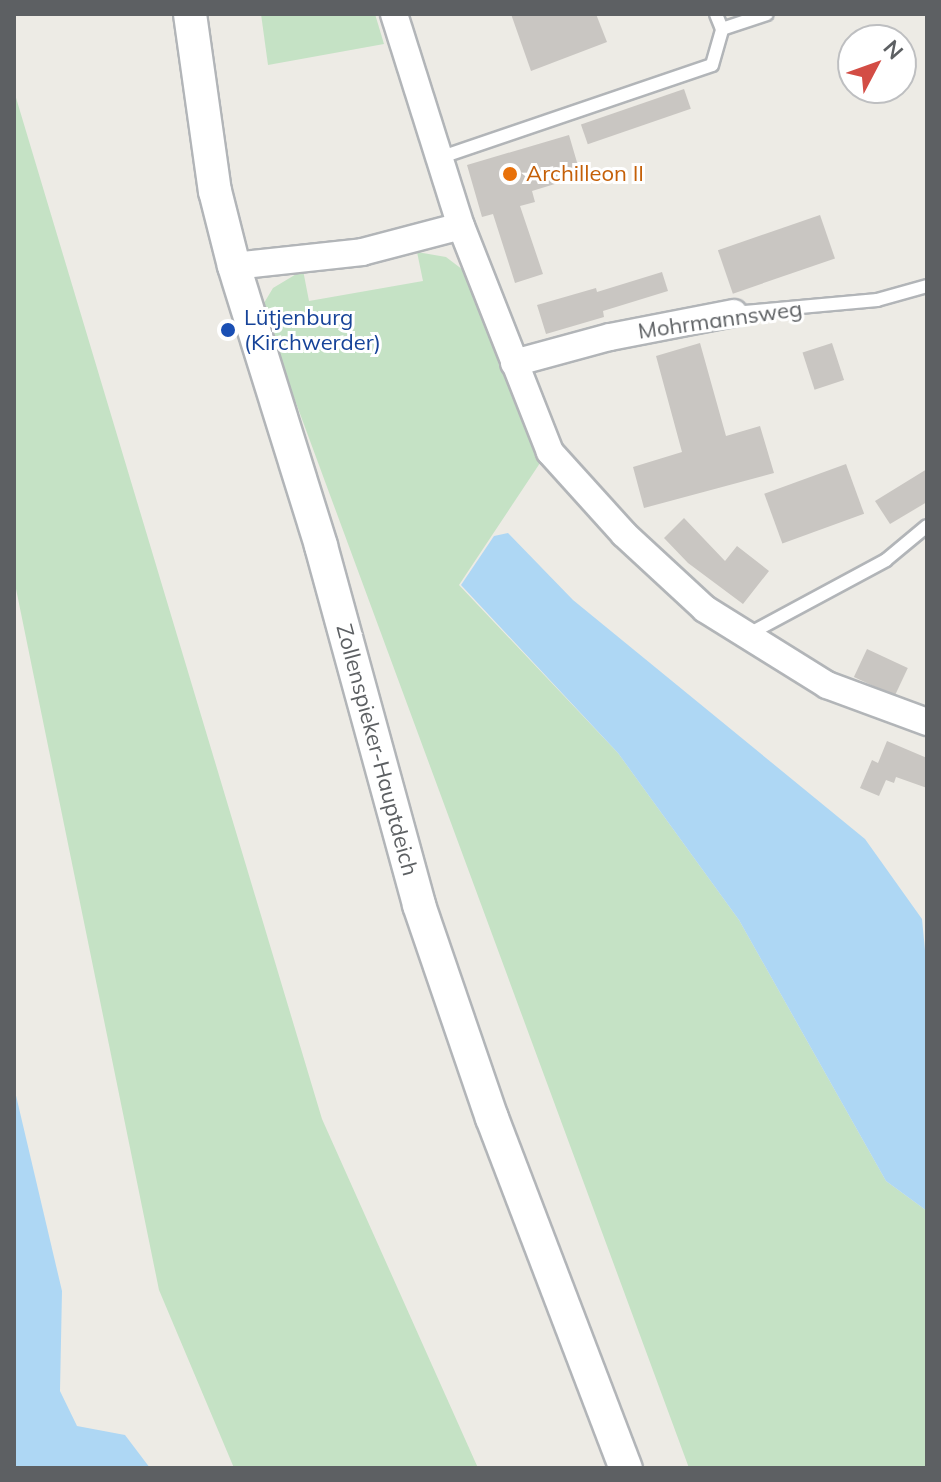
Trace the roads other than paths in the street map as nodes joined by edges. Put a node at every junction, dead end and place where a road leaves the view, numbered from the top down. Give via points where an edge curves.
1 (190, 14) edge
2 (394, 14) edge
3 (716, 14) edge
4 (767, 14) edge
5 (722, 29) junction
6 (439, 158) junction
7 (461, 226) junction
8 (234, 266) junction
9 (927, 286) edge
10 (734, 313) joint
11 (514, 363) junction
12 (927, 526) edge
13 (747, 635) junction
14 (927, 722) edge
15 (626, 1468) edge

1 - 8 street, Zollenspieker-Hauptdeich via 215,191
2 - 6 street
3 - 5 lane
4 - 5 lane
5 - 6 lane via 712,65
6 - 7 street
7 - 8 street via 362,252
7 - 11 street
8 - 15 street, Zollenspieker-Hauptdeich via 321,546 419,905 492,1118
9 - 10 lane, Mohrmannsweg via 877,300
10 - 11 street, Mohrmannsweg via 610,337
11 - 13 street via 550,452 624,534 705,609
12 - 13 lane via 886,560
13 - 14 street via 827,685

